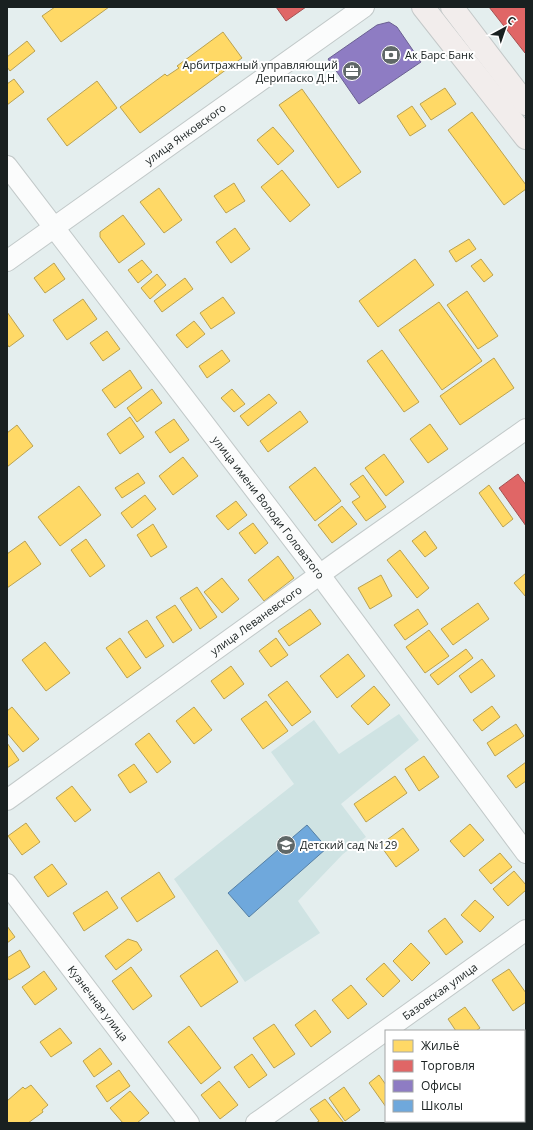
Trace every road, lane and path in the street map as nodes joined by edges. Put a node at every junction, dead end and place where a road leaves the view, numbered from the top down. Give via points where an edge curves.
1 (364, 7) edge
2 (423, 7) edge
3 (452, 7) edge
4 (526, 104) edge
5 (526, 138) edge
6 (7, 166) edge
7 (53, 227) junction
8 (7, 261) edge
9 (526, 430) edge
10 (320, 575) junction
11 (7, 800) edge
12 (526, 853) edge
13 (7, 884) edge
14 (526, 930) edge
15 (386, 1030) edge
16 (385, 1031) edge
17 (189, 1123) edge
18 (256, 1123) edge

1 - 7 street, улица Янковского
2 - 5 main road
3 - 4 main road
6 - 7 street, улица имени Володи Головатого
7 - 8 street, улица Янковского
7 - 10 street, улица имени Володи Головатого
9 - 10 street, улица Леваневского
10 - 11 street, улица Леваневского
10 - 12 street, улица имени Володи Головатого
13 - 17 street, Кузнечная улица
14 - 15 street, Базовская улица
16 - 18 street, Базовская улица

